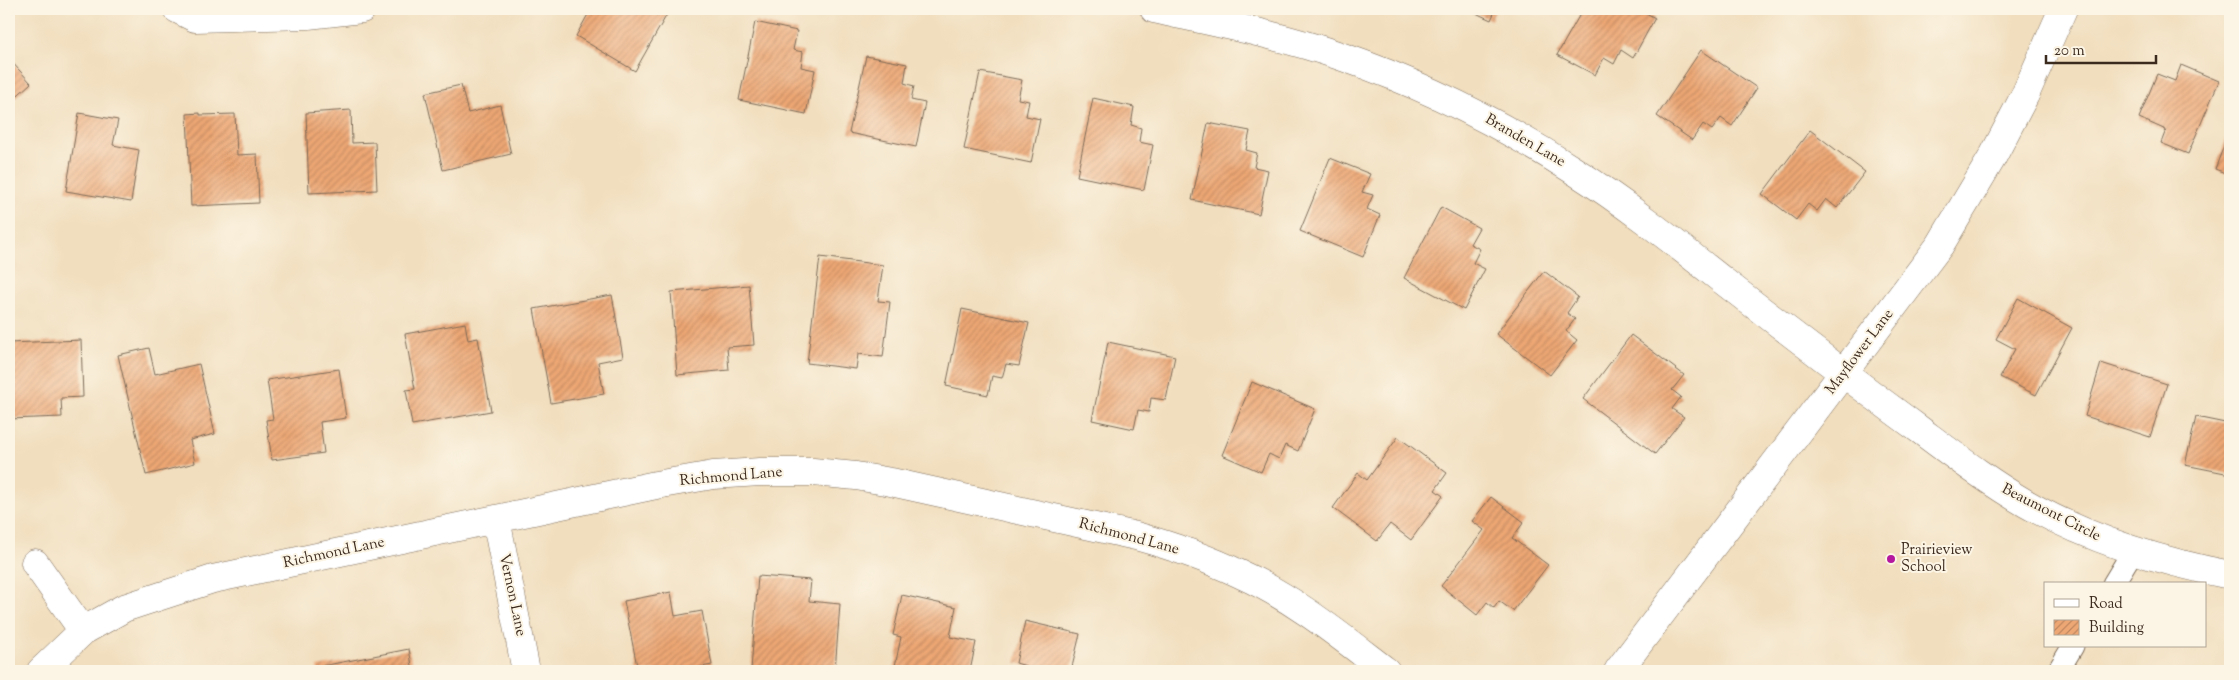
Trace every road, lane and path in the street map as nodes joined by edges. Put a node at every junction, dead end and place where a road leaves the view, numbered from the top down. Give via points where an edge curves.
1 (177, 9) edge
2 (362, 9) edge
3 (1154, 9) edge
4 (2063, 9) edge
5 (1844, 375) junction
6 (496, 519) junction
7 (2133, 551) junction
8 (35, 563) dead end
9 (2230, 575) edge
10 (2114, 582) edge
11 (83, 630) junction
12 (2072, 648) edge
13 (41, 671) edge
14 (526, 671) edge
15 (1386, 671) edge
16 (1618, 671) edge
17 (2058, 671) edge

1 - 2 street via 195,18 308,15
3 - 5 street, Branden Lane via 1267,34 1339,55 1410,82 1494,122 1575,170
4 - 5 street, Mayflower Lane via 2025,95 1973,190 1940,245
5 - 7 street, Beaumont Circle via 2028,505
5 - 16 street, Mayflower Lane
6 - 11 street, Richmond Lane via 213,579 124,608
6 - 14 street, Vernon Lane
6 - 15 street, Richmond Lane via 713,476 813,472 874,479 1136,536 1176,548 1242,574 1298,606
7 - 9 street, Beaumont Circle
7 - 10 lane
8 - 11 street
11 - 13 street, Richmond Lane
12 - 17 lane

